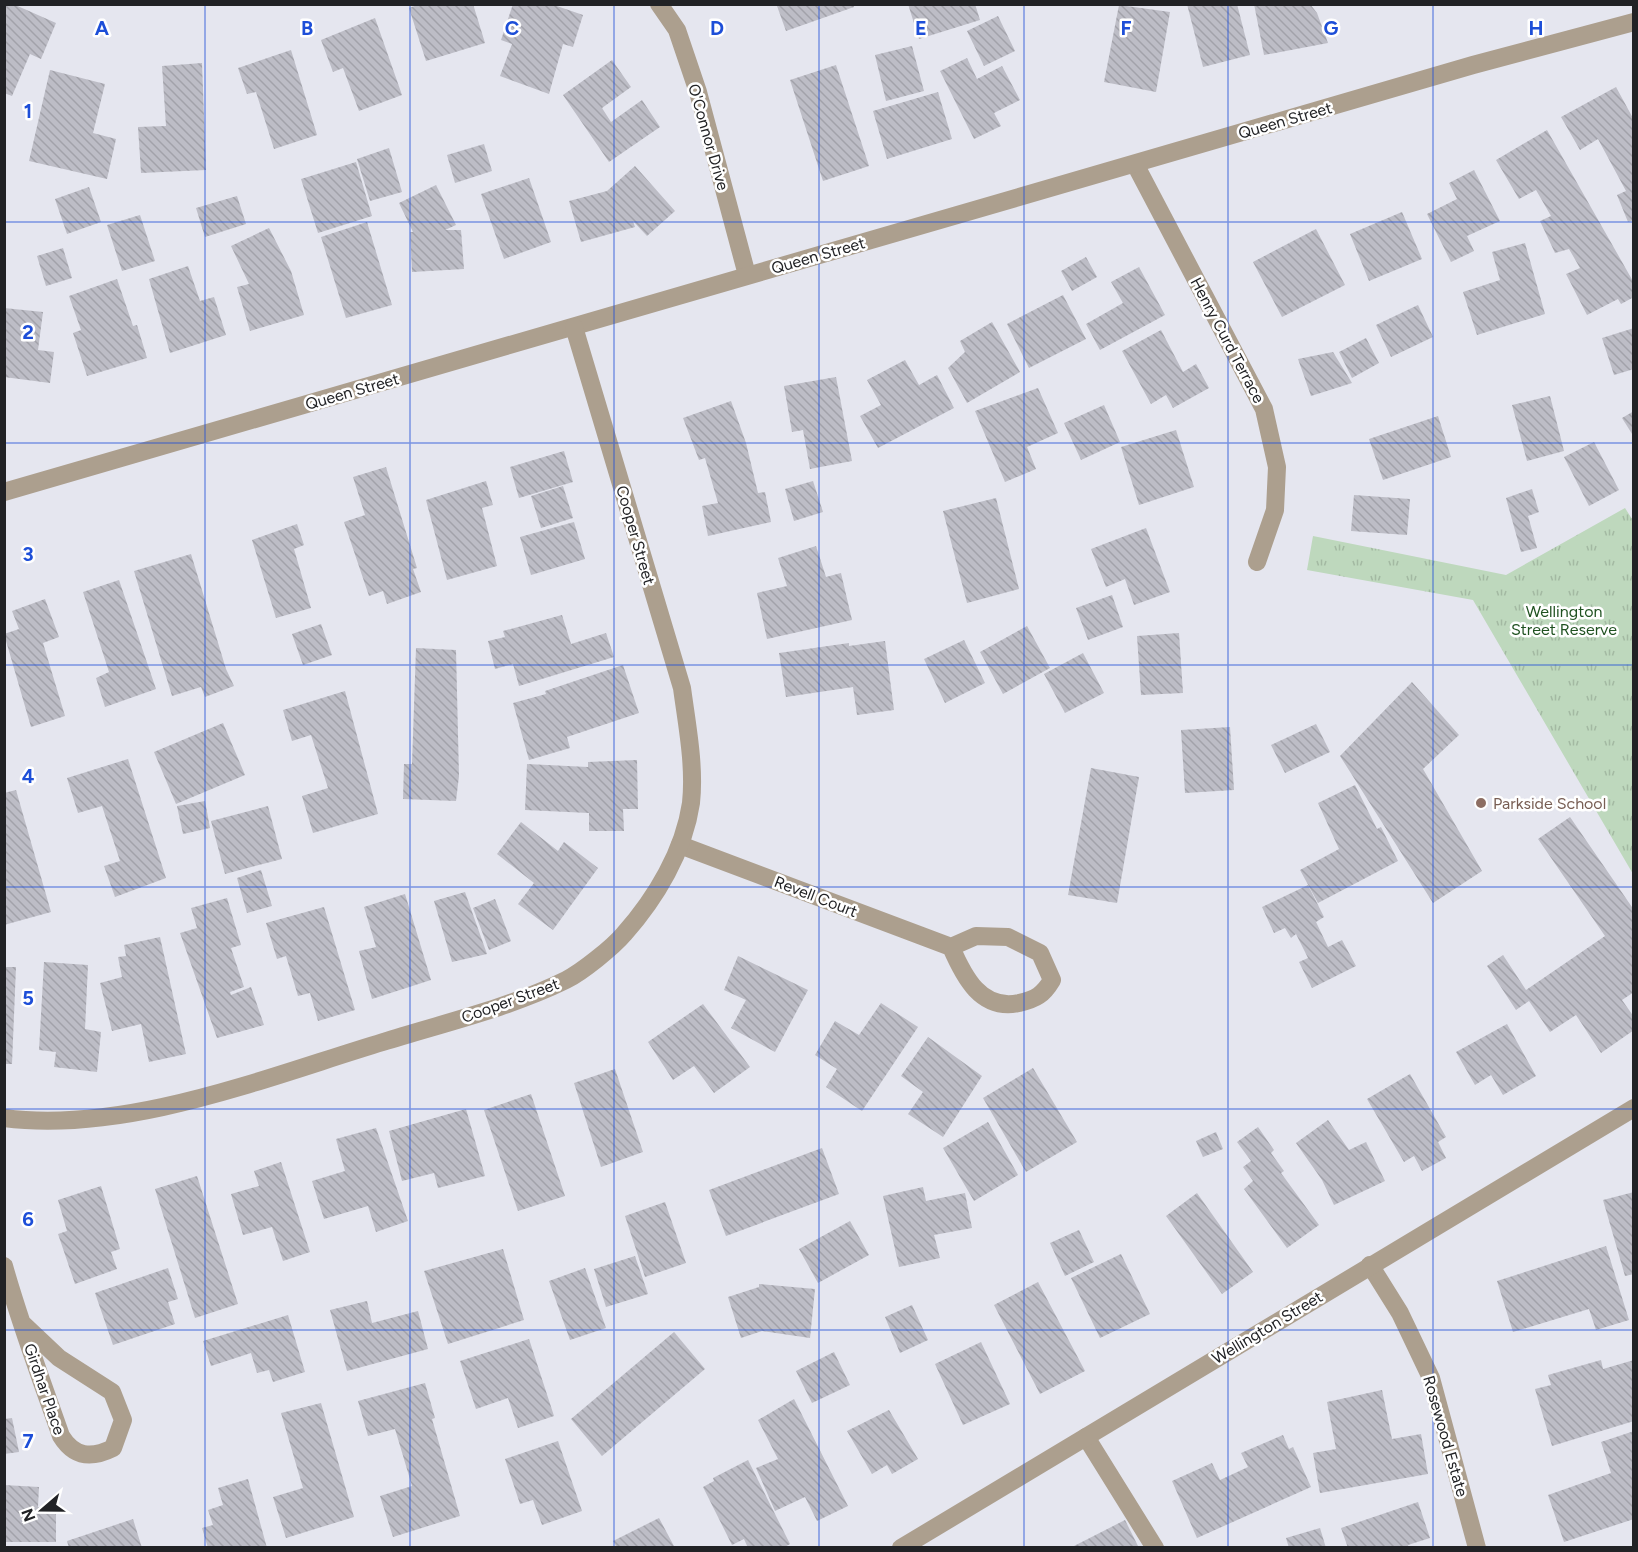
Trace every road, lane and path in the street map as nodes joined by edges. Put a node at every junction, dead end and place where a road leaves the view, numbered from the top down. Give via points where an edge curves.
1 (659, 4) edge
2 (1634, 22) edge
3 (1135, 164) junction
4 (747, 275) junction
5 (574, 327) junction
6 (4, 492) edge
7 (1257, 562) dead end
8 (680, 845) junction
9 (951, 947) junction
10 (1634, 1108) edge
11 (4, 1118) edge
12 (1370, 1265) junction
13 (4, 1266) edge
14 (23, 1324) junction
15 (1086, 1437) junction
16 (901, 1548) edge
17 (1155, 1548) edge
18 (1477, 1548) edge

1 - 4 street, O'Connor Drive via 677,30 698,92
2 - 3 street, Queen Street
3 - 4 street, Queen Street
3 - 7 street, Henry Curd Terrace via 1264,409 1277,467 1275,510
4 - 5 street, Queen Street
5 - 6 street, Queen Street
5 - 8 street, Cooper Street via 682,688 690,745 691,803
8 - 9 street, Revell Court
8 - 11 street, Cooper Street via 658,888 623,935 568,979 520,999 185,1103 93,1118
9 - 9 street via 970,983 982,996 1004,1006 1034,999 1052,981 1040,953 1008,937 976,936
10 - 12 street, Wellington Street
12 - 15 street, Wellington Street
12 - 18 street, Rosewood Estate via 1400,1312 1431,1378
13 - 14 street, Girdhar Place
14 - 14 street, Girdhar Place via 67,1447 90,1455 113,1449 123,1420 112,1392 59,1358
15 - 16 street, Wellington Street
15 - 17 street

